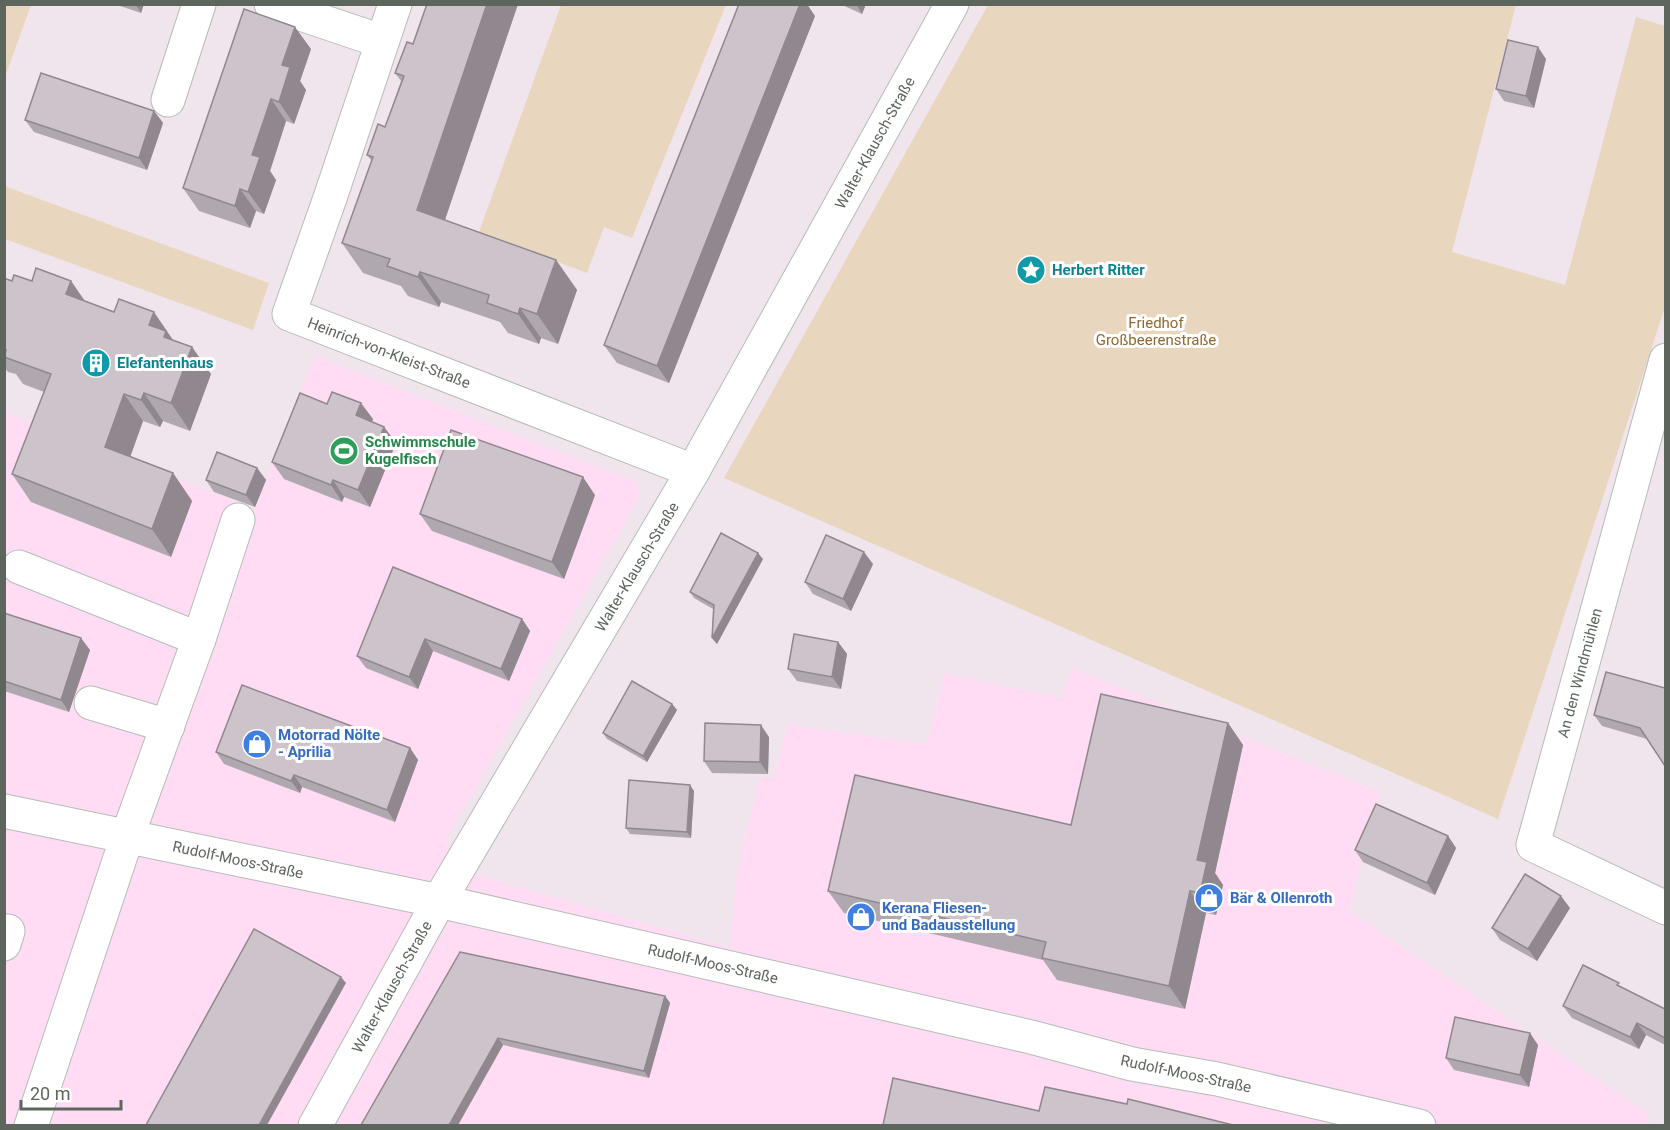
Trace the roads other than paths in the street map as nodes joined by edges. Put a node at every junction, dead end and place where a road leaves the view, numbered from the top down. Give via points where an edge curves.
1 (199, 4) edge
2 (271, 4) edge
3 (394, 4) edge
4 (952, 4) edge
5 (381, 41) junction
6 (168, 100) dead end
7 (1665, 360) edge
8 (693, 471) junction
9 (238, 520) dead end
10 (19, 567) dead end
11 (199, 639) junction
12 (91, 703) dead end
13 (168, 726) junction
14 (4, 811) edge
15 (127, 837) junction
16 (439, 901) junction
17 (1665, 908) edge
18 (31, 1125) edge
19 (315, 1125) edge
20 (1419, 1125) edge

1 - 6 street
2 - 5 street
3 - 5 street, Heinrich-von-Kleist-Straße
4 - 8 street, Walter-Klausch-Straße
5 - 8 street, Heinrich-von-Kleist-Straße via 289,314
7 - 17 street, An den Windmühlen via 1533,845
8 - 16 street, Walter-Klausch-Straße
9 - 11 street
10 - 11 street
11 - 13 street
12 - 13 street
13 - 15 street
14 - 15 street, Rudolf-Moos-Straße
15 - 16 street, Rudolf-Moos-Straße
15 - 18 street
16 - 19 street, Walter-Klausch-Straße
16 - 20 street, Rudolf-Moos-Straße via 1031,1037 1132,1064

